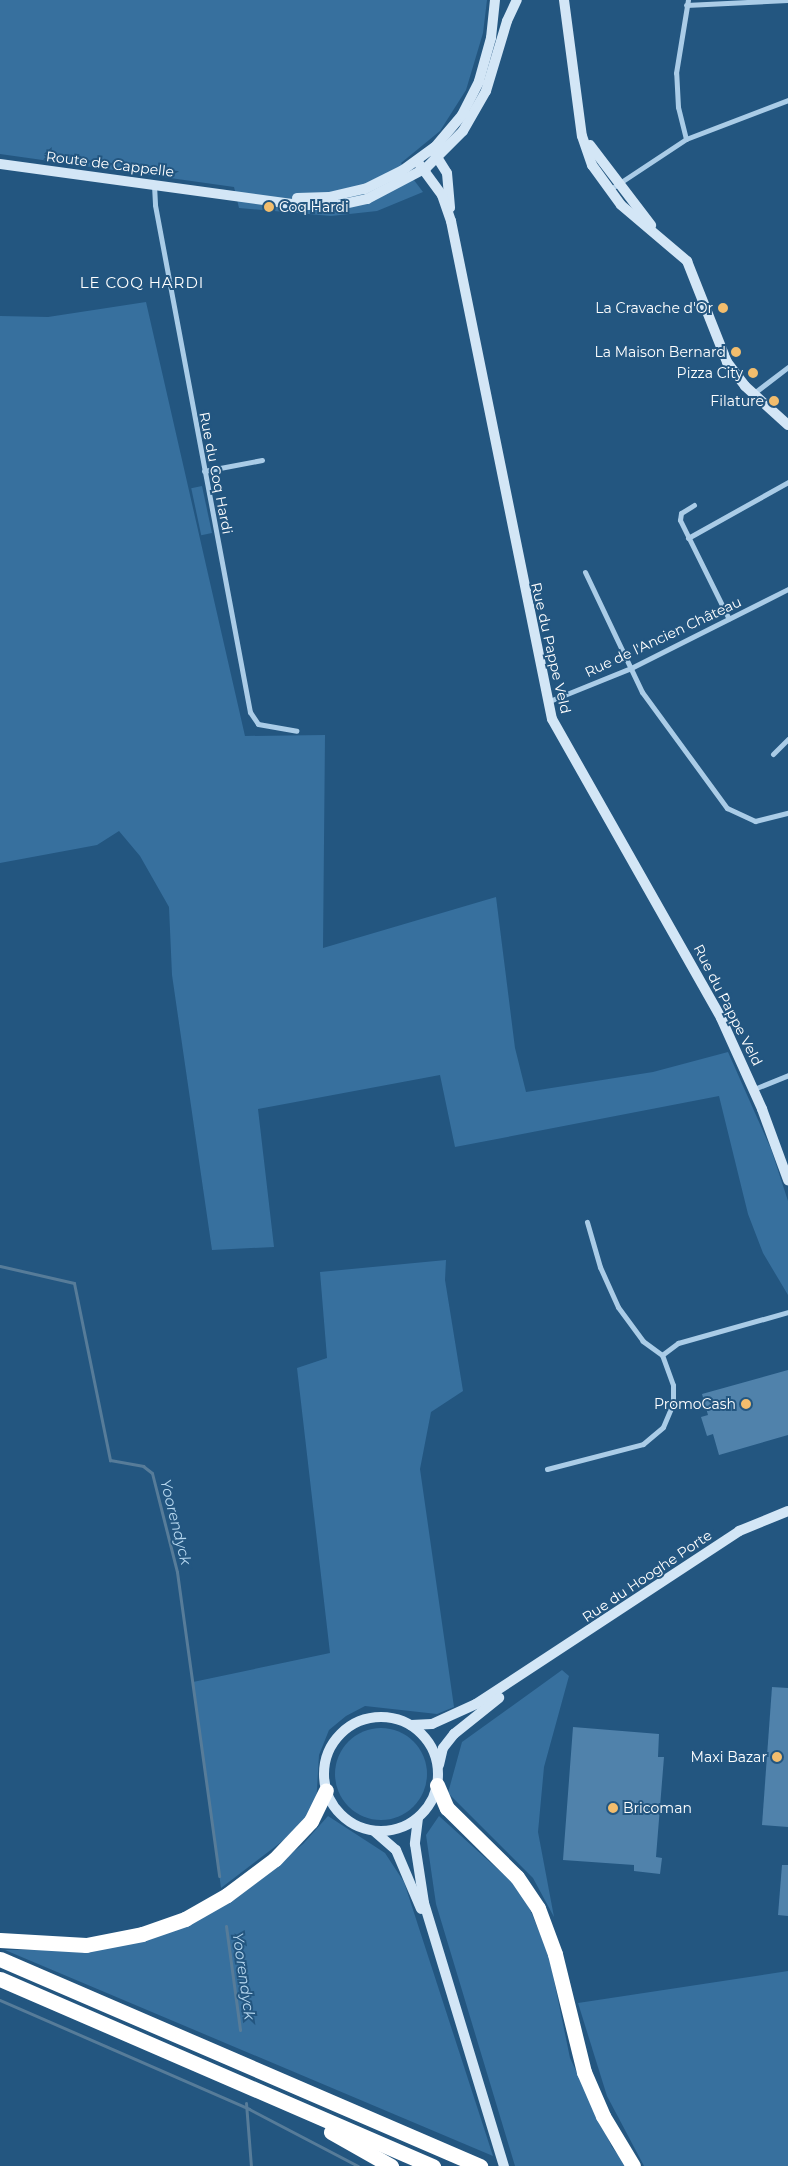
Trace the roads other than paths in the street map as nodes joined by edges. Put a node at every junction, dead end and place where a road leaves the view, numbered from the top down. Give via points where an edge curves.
1 (495, 0) edge
2 (517, 0) edge
3 (557, 0) edge
4 (564, 0) edge
5 (788, 0) edge
6 (687, 3) edge
7 (566, 27) junction
8 (788, 100) edge
9 (686, 139) junction
10 (436, 154) junction
11 (0, 164) edge
12 (420, 166) junction
13 (154, 184) junction
14 (613, 187) junction
15 (217, 192) junction
16 (451, 221) junction
17 (788, 367) edge
18 (753, 394) junction
19 (788, 425) edge
20 (262, 460) dead end
21 (204, 471) junction
22 (788, 482) edge
23 (694, 505) dead end
24 (688, 538) junction
25 (585, 572) dead end
26 (788, 589) edge
27 (729, 619) junction
28 (631, 668) junction
29 (547, 702) junction
30 (296, 731) dead end
31 (788, 739) edge
32 (773, 754) dead end
33 (788, 813) edge
34 (788, 1074) edge
35 (754, 1088) junction
36 (788, 1180) edge
37 (586, 1222) dead end
38 (788, 1312) edge
39 (662, 1355) junction
40 (547, 1469) dead end
41 (784, 1513) edge
42 (537, 1668) junction
43 (411, 1725) junction
44 (438, 1768) junction
45 (437, 1785) junction
46 (326, 1790) junction
47 (418, 1818) junction
48 (373, 1830) junction
49 (0, 1940) edge
50 (435, 1945) junction
51 (0, 1959) edge
52 (0, 1979) edge
53 (204, 2067) junction
54 (391, 2166) edge
55 (433, 2166) edge
56 (480, 2166) edge
57 (504, 2166) edge
58 (634, 2166) edge

1 - 10 street via 491,38 479,81
2 - 10 street via 508,16 484,98 463,131
3 - 7 street
4 - 7 street
5 - 6 street
6 - 9 street via 676,73 678,107
7 - 14 street via 586,152
8 - 9 street
9 - 14 street
10 - 12 street
10 - 16 street, Rue du Pappe Veld via 448,177
11 - 13 street, Route de Cappelle
12 - 15 street, Route de Cappelle via 359,191 310,198
12 - 15 street, Route de Cappelle via 389,190 358,202 304,205
12 - 16 street, Rue du Pappe Veld via 444,197
13 - 15 street, Route de Cappelle
13 - 21 street, Rue du Coq Hardi via 154,205
14 - 18 street via 635,218 667,241 690,266 721,351
16 - 29 street, Rue du Pappe Veld
17 - 18 street
18 - 19 street
20 - 21 street
21 - 30 street, Rue du Coq Hardi via 252,720 263,726
22 - 24 street
23 - 24 street via 680,515
24 - 27 street
25 - 28 street
26 - 27 street, Rue de l'Ancien Château
27 - 28 street, Rue de l'Ancien Château
28 - 29 street, Rue de l'Ancien Château
28 - 33 street via 645,696 727,808 755,821
29 - 35 street, Rue du Pappe Veld via 561,740 708,993
31 - 32 street
34 - 35 street
35 - 36 street, Rue du Pappe Veld
37 - 39 street via 600,1268 618,1307 643,1341
38 - 39 street via 678,1344
39 - 40 street via 674,1397 670,1415 659,1432 635,1447
41 - 42 street, Rue du Hooghe Porte via 739,1531
42 - 43 street, Rue du Hooghe Porte via 460,1713 432,1724
42 - 44 street, Rue du Hooghe Porte via 454,1734 443,1748
43 - 44 street via 429,1744
43 - 46 street via 377,1717 345,1730 327,1755
44 - 45 street
45 - 47 street via 432,1801
45 - 58 highway via 447,1808 517,1876 538,1908 555,1954 584,2072 603,2116
46 - 48 street via 345,1818
46 - 49 highway via 311,1821 275,1859 227,1895 185,1919 142,1934 86,1945
47 - 48 street via 399,1828
47 - 50 street via 415,1837 418,1870
48 - 50 street via 399,1856
50 - 57 street
51 - 56 highway
52 - 53 highway
53 - 54 highway
53 - 55 highway

